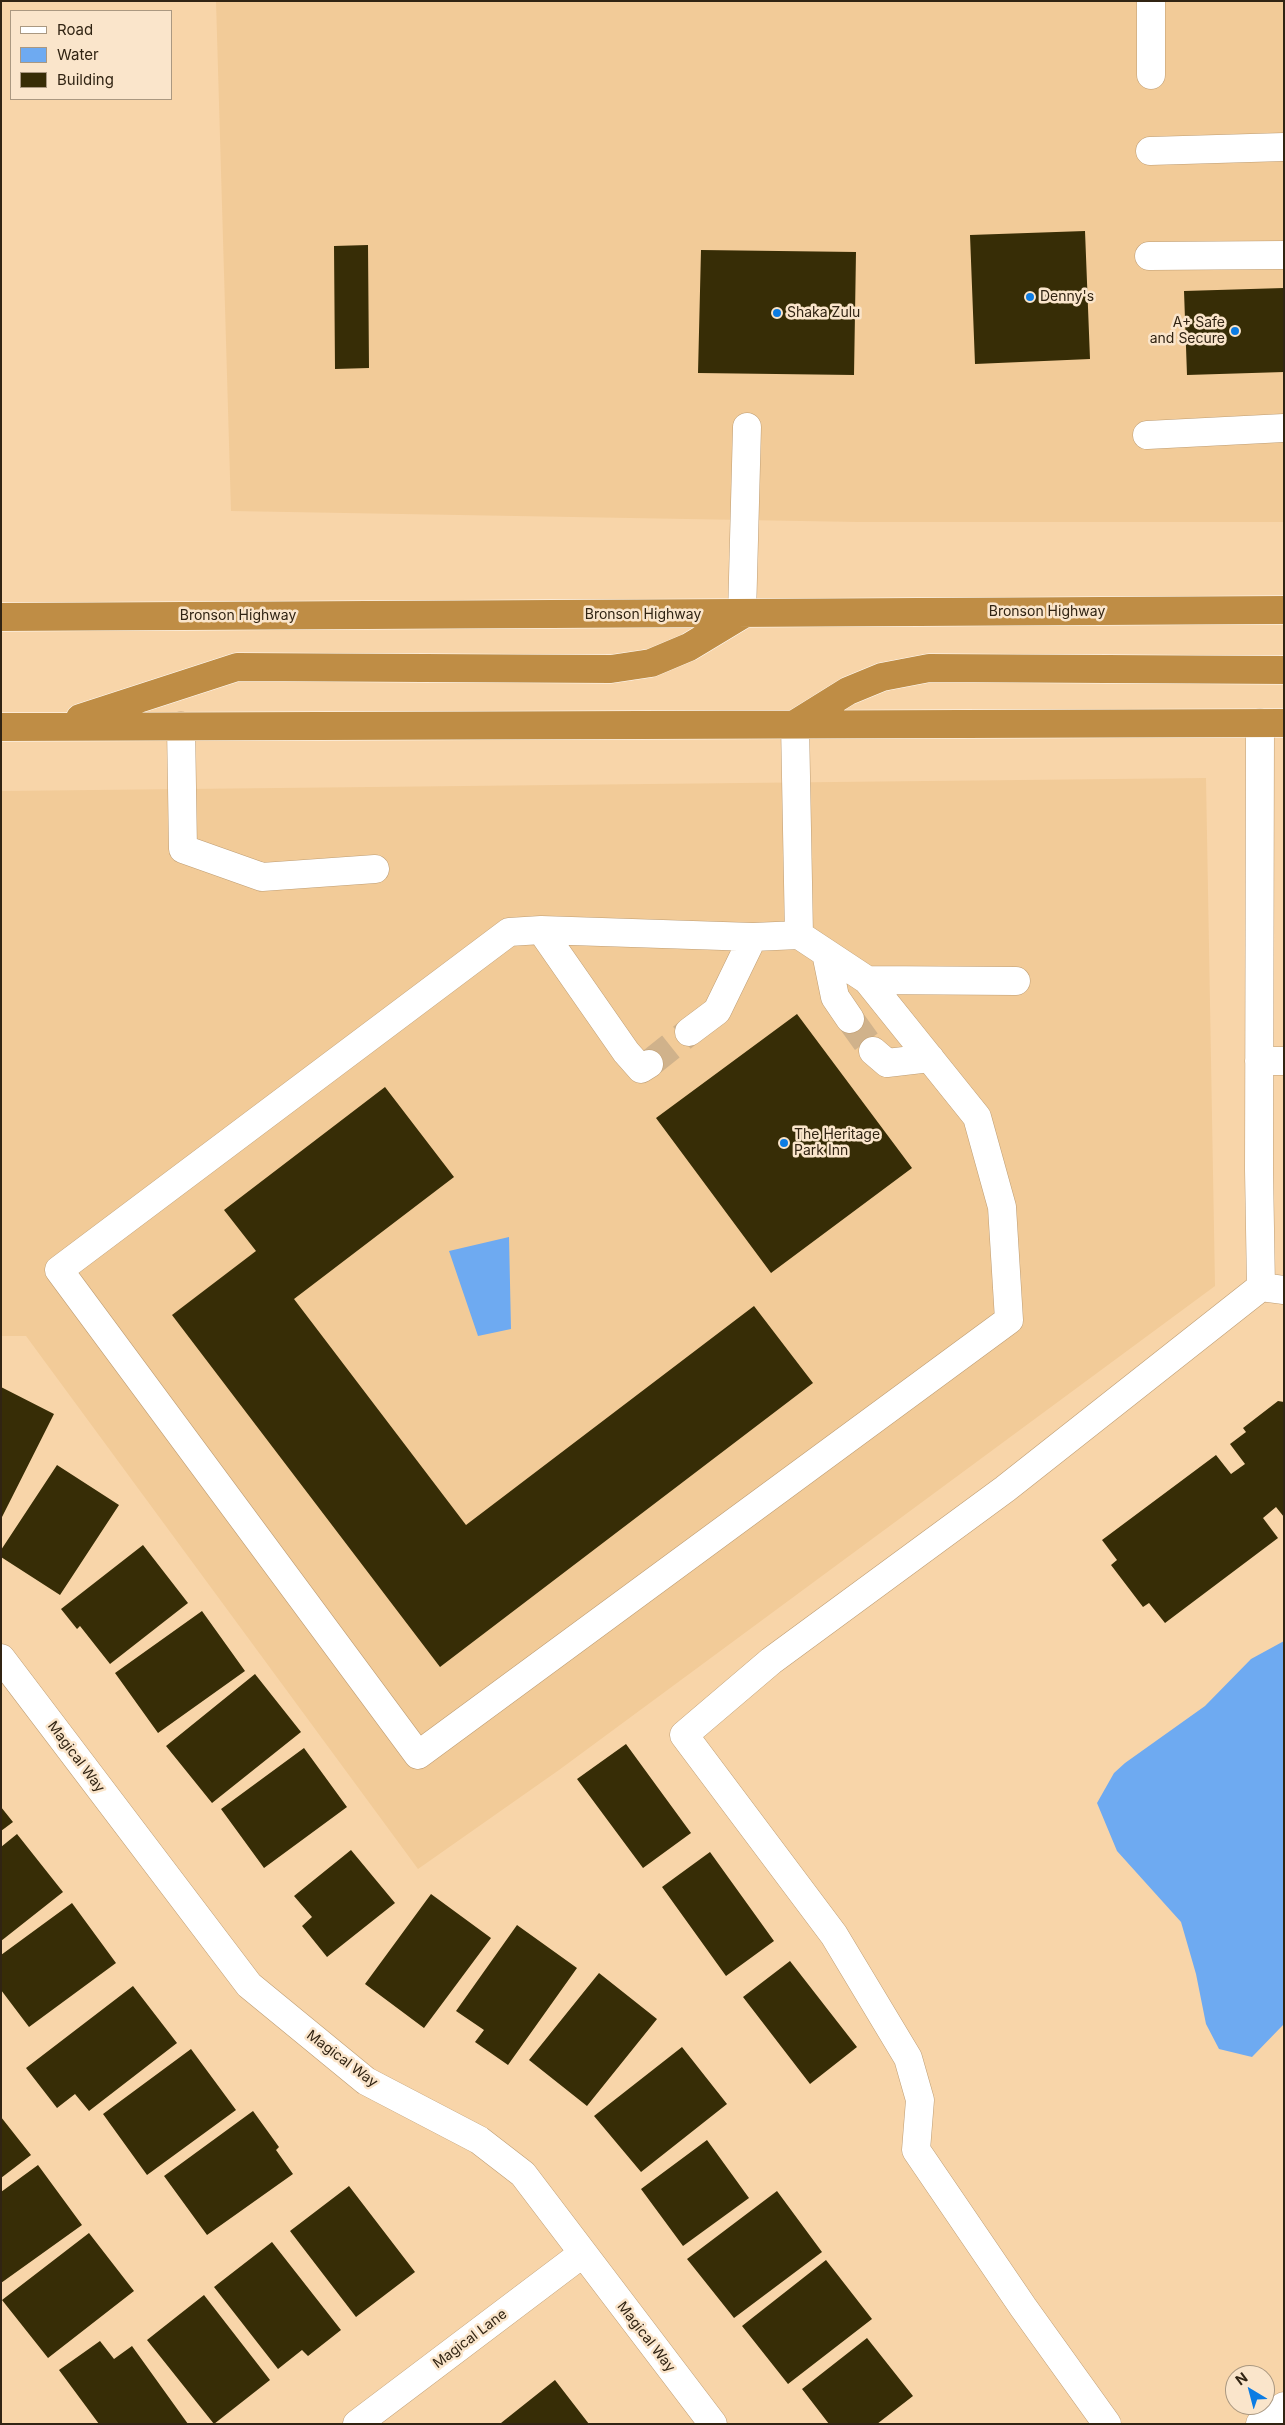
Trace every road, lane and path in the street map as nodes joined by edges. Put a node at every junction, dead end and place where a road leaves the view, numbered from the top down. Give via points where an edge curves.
1 (1151, 1) edge
2 (1151, 75) dead end
3 (1284, 147) edge
4 (1150, 151) dead end
5 (1284, 255) edge
6 (1149, 256) dead end
7 (747, 427) dead end
8 (1284, 428) edge
9 (1147, 435) dead end
10 (1284, 610) edge
11 (742, 614) junction
12 (1, 617) edge
13 (1284, 670) edge
14 (1272, 723) edge
15 (795, 724) junction
16 (180, 726) junction
17 (1, 727) edge
18 (54, 727) junction
19 (375, 869) dead end
20 (541, 930) junction
21 (799, 936) junction
22 (753, 938) junction
23 (826, 953) junction
24 (867, 980) junction
25 (1016, 981) dead end
26 (850, 1019) tunnel mouth
27 (689, 1032) tunnel mouth
28 (873, 1051) tunnel mouth
29 (930, 1058) junction
30 (1272, 1061) edge
31 (649, 1064) dead end
32 (1273, 1288) edge
33 (1, 1658) edge
34 (582, 2254) junction
35 (1284, 2406) edge
36 (357, 2424) edge
37 (713, 2424) edge
38 (1107, 2424) edge
39 (1260, 2424) edge

1 - 2 street
3 - 4 street
5 - 6 street
7 - 11 street
8 - 9 street
10 - 11 highway, Bronson Highway
11 - 12 highway, Bronson Highway
11 - 18 highway via 689,647 650,663 611,669 237,667
13 - 15 highway via 929,668 882,677 848,691
14 - 15 highway
14 - 30 street
15 - 16 highway
15 - 21 street
16 - 18 highway
16 - 19 street via 183,849 262,877
17 - 18 highway
20 - 22 street
20 - 29 street via 509,932 59,1270 418,1755 1009,1320 1002,1207 977,1117
20 - 31 street via 626,1052 640,1069
21 - 22 street
21 - 23 street
22 - 27 street via 717,1011
23 - 24 street
23 - 26 street via 836,997
24 - 25 street
24 - 29 street
28 - 29 street via 887,1063
30 - 32 street
32 - 38 street via 770,1661 684,1735 839,1943 908,2058 920,2100 916,2150
33 - 34 street, Magical Way via 249,1985 366,2081 479,2140 523,2174
34 - 36 street, Magical Lane
34 - 37 street, Magical Way
35 - 39 street

